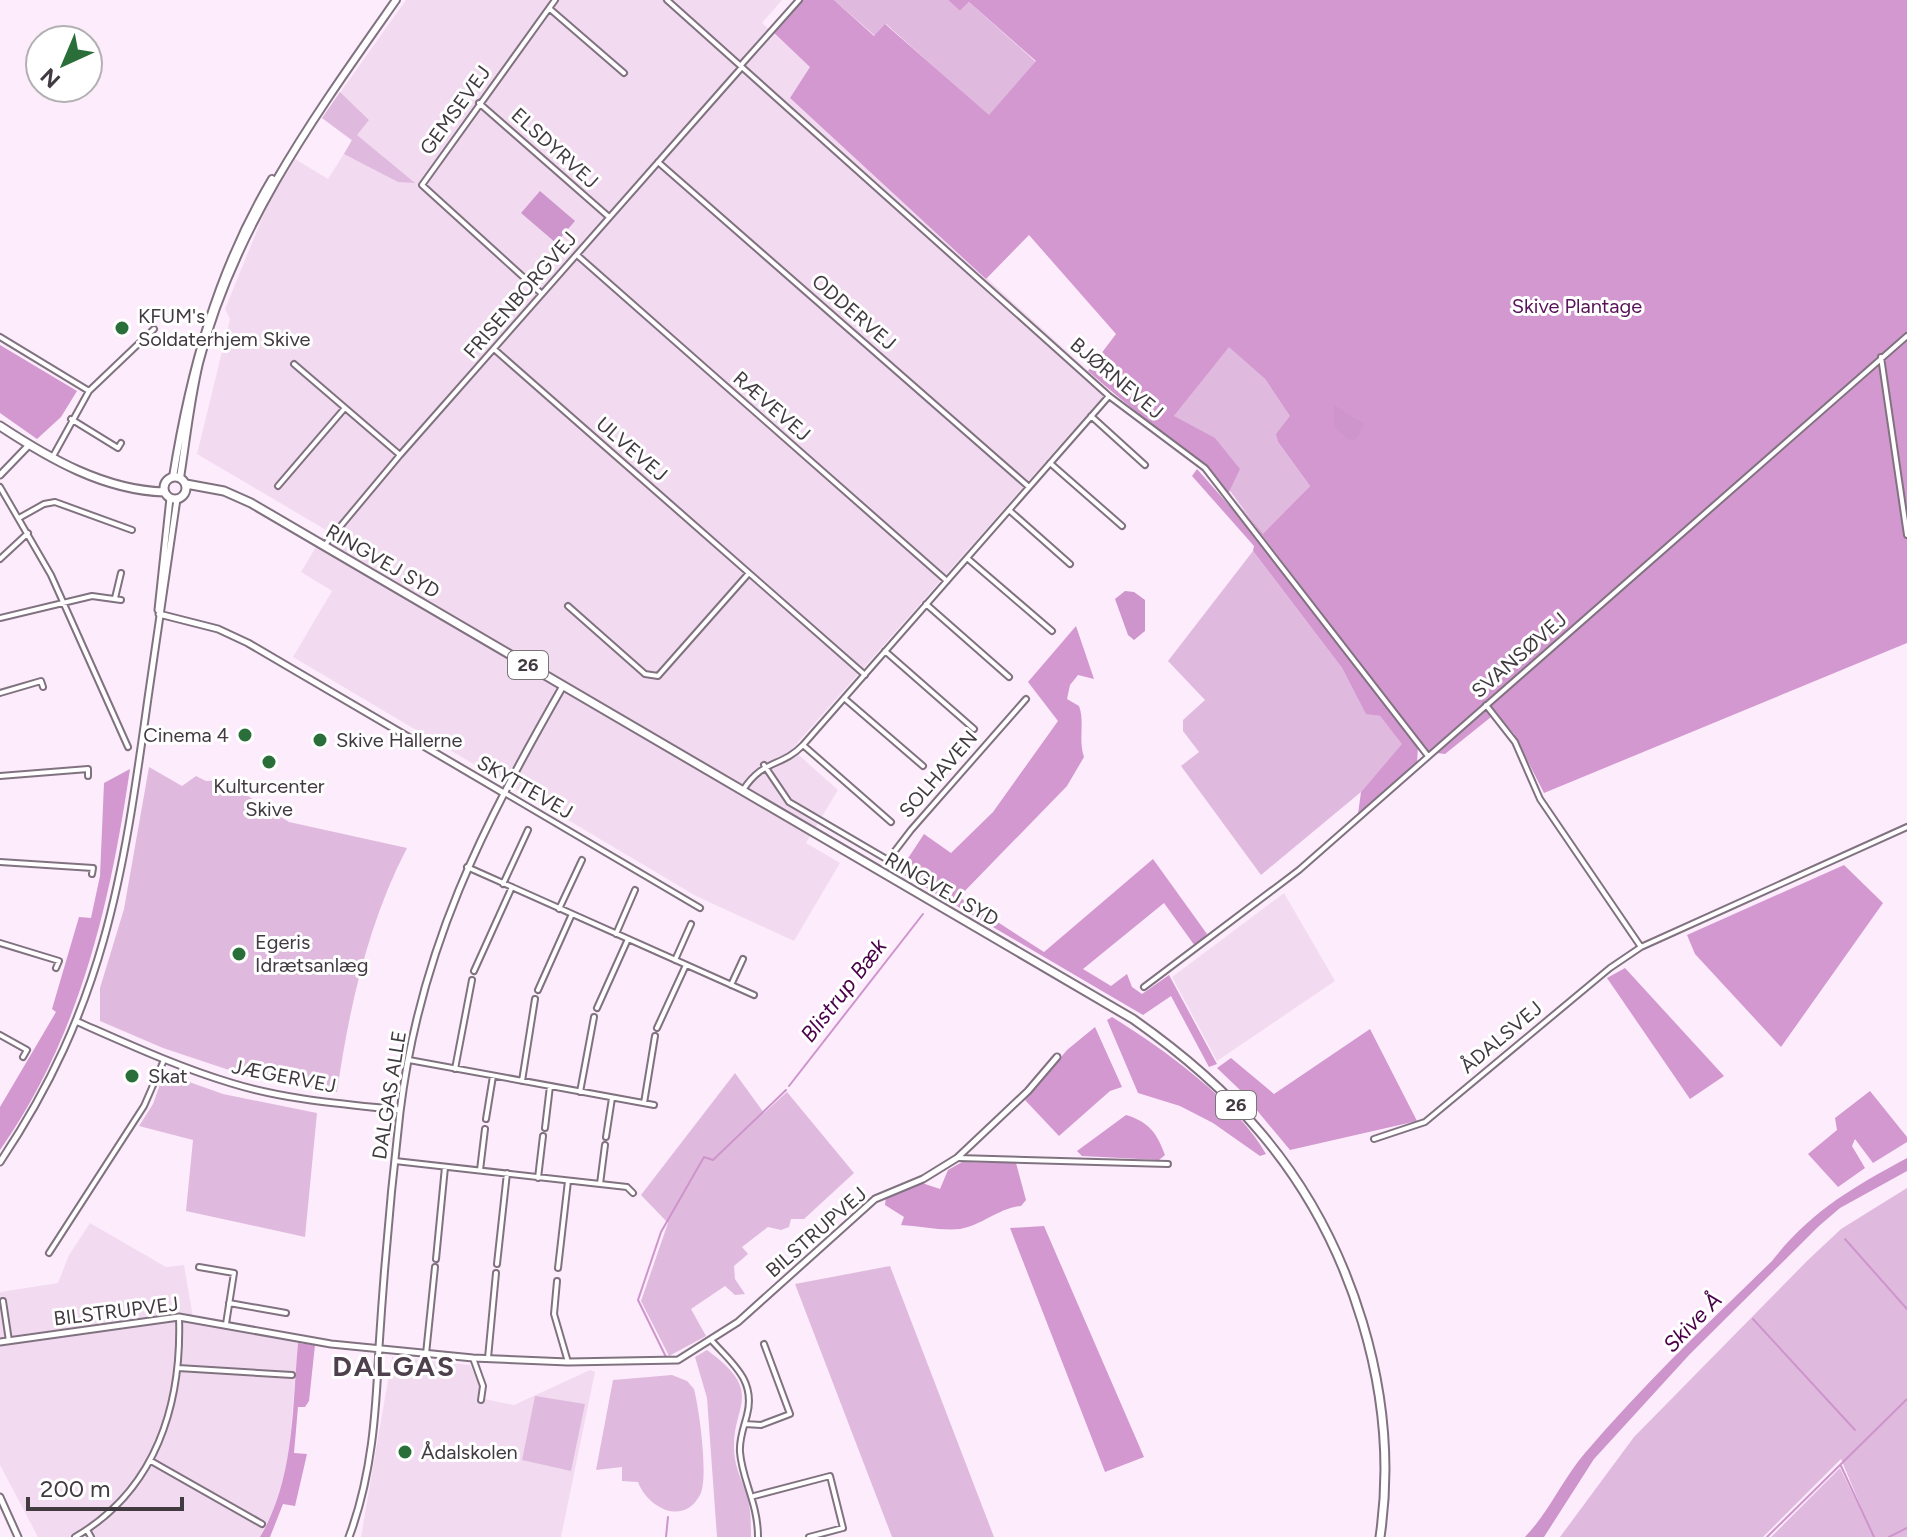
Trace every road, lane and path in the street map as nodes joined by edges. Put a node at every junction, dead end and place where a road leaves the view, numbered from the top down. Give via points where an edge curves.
1 (396, 0) edge
2 (555, 0) edge
3 (667, 0) edge
4 (799, 0) edge
5 (549, 8) junction
6 (742, 66) junction
7 (624, 73) dead end
8 (479, 103) junction
9 (658, 161) junction
10 (609, 217) junction
11 (577, 255) junction
12 (542, 294) junction
13 (154, 329) dead end
14 (1907, 336) edge
15 (0, 337) edge
16 (494, 349) junction
17 (1881, 357) junction
18 (294, 364) dead end
19 (89, 391) junction
20 (1109, 396) junction
21 (344, 408) junction
22 (1091, 416) junction
23 (71, 419) junction
24 (0, 426) edge
25 (121, 443) dead end
26 (29, 445) junction
27 (400, 455) junction
28 (52, 458) junction
29 (1050, 463) junction
30 (1145, 465) dead end
31 (0, 475) edge
32 (181, 483) junction
33 (278, 486) dead end
34 (0, 487) edge
35 (1029, 487) junction
36 (169, 494) junction
37 (1009, 510) junction
38 (19, 518) junction
39 (1122, 526) dead end
40 (132, 530) dead end
41 (28, 533) junction
42 (1907, 535) edge
43 (324, 546) junction
44 (967, 558) junction
45 (0, 559) edge
46 (1070, 564) dead end
47 (121, 573) dead end
48 (749, 573) junction
49 (947, 581) junction
50 (64, 603) junction
51 (926, 604) junction
52 (568, 606) dead end
53 (159, 614) junction
54 (0, 618) edge
55 (1052, 631) dead end
56 (885, 651) junction
57 (865, 675) junction
58 (1009, 677) dead end
59 (563, 686) junction
60 (43, 687) dead end
61 (0, 693) edge
62 (844, 698) junction
63 (1026, 699) dead end
64 (1486, 705) junction
65 (974, 729) dead end
66 (803, 745) junction
67 (128, 747) dead end
68 (1428, 756) junction
69 (764, 765) junction
70 (923, 766) dead end
71 (0, 776) edge
72 (88, 776) dead end
73 (743, 791) junction
74 (502, 792) junction
75 (891, 822) dead end
76 (1907, 827) edge
77 (528, 830) dead end
78 (582, 860) dead end
79 (0, 862) edge
80 (467, 867) junction
81 (92, 874) dead end
82 (503, 884) junction
83 (512, 887) junction
84 (635, 890) dead end
85 (700, 908) dead end
86 (559, 909) junction
87 (572, 914) junction
88 (691, 924) dead end
89 (616, 934) junction
90 (628, 939) junction
91 (0, 943) edge
92 (1641, 947) junction
93 (743, 959) dead end
94 (675, 960) junction
95 (686, 965) junction
96 (56, 968) dead end
97 (474, 971) dead end
98 (472, 980) dead end
99 (731, 985) junction
100 (1144, 987) dead end
101 (538, 990) dead end
102 (754, 995) dead end
103 (535, 999) dead end
104 (597, 1008) dead end
105 (594, 1017) dead end
106 (78, 1022) junction
107 (657, 1028) dead end
108 (0, 1035) edge
109 (655, 1036) dead end
110 (23, 1057) dead end
111 (1057, 1057) dead end
112 (164, 1060) junction
113 (409, 1060) junction
114 (455, 1069) junction
115 (493, 1076) junction
116 (522, 1081) junction
117 (550, 1086) junction
118 (580, 1092) junction
119 (612, 1098) junction
120 (644, 1103) junction
121 (654, 1105) dead end
122 (400, 1110) junction
123 (486, 1119) dead end
124 (545, 1128) dead end
125 (485, 1129) dead end
126 (543, 1136) dead end
127 (606, 1137) dead end
128 (1374, 1139) dead end
129 (605, 1145) dead end
130 (957, 1158) junction
131 (395, 1161) junction
132 (0, 1162) edge
133 (1168, 1164) dead end
134 (445, 1167) junction
135 (480, 1170) junction
136 (507, 1173) junction
137 (538, 1178) junction
138 (568, 1181) junction
139 (600, 1184) junction
140 (633, 1193) dead end
141 (49, 1253) dead end
142 (436, 1259) dead end
143 (497, 1264) dead end
144 (199, 1267) dead end
145 (435, 1267) dead end
146 (558, 1268) dead end
147 (496, 1273) dead end
148 (557, 1281) dead end
149 (3, 1301) dead end
150 (229, 1303) junction
151 (286, 1313) dead end
152 (179, 1317) junction
153 (226, 1324) junction
154 (9, 1341) junction
155 (712, 1341) junction
156 (0, 1342) edge
157 (764, 1344) dead end
158 (379, 1348) junction
159 (426, 1354) junction
160 (473, 1358) junction
161 (487, 1359) junction
162 (568, 1362) junction
163 (178, 1368) junction
164 (292, 1375) dead end
165 (481, 1400) dead end
166 (745, 1424) junction
167 (151, 1461) junction
168 (754, 1496) junction
169 (0, 1497) edge
170 (262, 1524) dead end
171 (87, 1530) junction
172 (18, 1537) edge
173 (75, 1537) edge
174 (91, 1537) edge
175 (349, 1537) edge
176 (758, 1537) edge
177 (809, 1537) edge
178 (1380, 1537) edge

1 - 32 main road via 286,160 254,220 215,310 197,374
2 - 5 street, GEMSEVEJ
3 - 6 street, BJØRNEVEJ
4 - 6 street
5 - 7 street
5 - 8 street, GEMSEVEJ
6 - 9 street, FRISENBORGVEJ
6 - 20 street, BJØRNEVEJ
8 - 10 street, ELSDYRVEJ
8 - 12 street, GEMSEVEJ via 422,185
9 - 10 street, FRISENBORGVEJ
9 - 35 street, ODDERVEJ
10 - 11 street, FRISENBORGVEJ
11 - 12 street, FRISENBORGVEJ
11 - 49 street, RÆVEVEJ
12 - 16 street, FRISENBORGVEJ
13 - 19 street
14 - 17 street, SVANSØVEJ
15 - 19 street
16 - 27 street, FRISENBORGVEJ
16 - 48 street, ULVEVEJ
17 - 42 street
17 - 64 street, SVANSØVEJ
18 - 21 street
19 - 23 street
20 - 22 street
20 - 68 street, BJØRNEVEJ via 1189,455 1221,486
21 - 27 street
21 - 33 street
22 - 29 street
22 - 30 street
23 - 25 street via 118,448
23 - 28 street
24 - 26 main road
26 - 28 main road
26 - 31 street
27 - 43 street, FRISENBORGVEJ
28 - 36 main road via 121,487
29 - 35 street
29 - 39 street
32 - 36 main road, 26
32 - 36 main road
32 - 43 main road, RINGVEJ SYD / 26 via 251,503
34 - 38 street
35 - 37 street
36 - 53 street
37 - 44 street
37 - 46 street
38 - 40 street via 55,502
38 - 41 street
41 - 45 street
41 - 50 street
43 - 59 main road, RINGVEJ SYD / 26
44 - 49 street
44 - 55 street
47 - 50 street via 118,599 92,596
48 - 52 street via 652,678
48 - 57 street, ULVEVEJ
49 - 51 street
50 - 54 street
50 - 67 street
51 - 56 street
51 - 58 street
53 - 74 street, SKYTTEVEJ via 218,629 248,643
53 - 106 street via 128,846 109,932
56 - 57 street
56 - 65 street
57 - 62 street
59 - 73 main road, RINGVEJ SYD / 26
59 - 74 street, DALGAS ALLE
60 - 61 street via 41,681
62 - 66 street
62 - 70 street
63 - 69 street, SOLHAVEN via 888,860 789,802
64 - 68 street, SVANSØVEJ
64 - 92 street via 1515,742 1540,799
66 - 69 street
66 - 75 street
68 - 100 street, SVANSØVEJ via 1271,893
69 - 73 street
71 - 72 street via 88,769
73 - 178 main road, RINGVEJ SYD / 26 via 1133,1019 1191,1063 1262,1134 1313,1208 1359,1312 1382,1417
74 - 80 street, DALGAS ALLE
74 - 85 street, SKYTTEVEJ
76 - 92 street, ÅDALSVEJ
77 - 82 street
78 - 86 street
79 - 81 street via 93,868
80 - 82 street
80 - 113 street, DALGAS ALLE via 432,962
82 - 83 street
83 - 86 street
83 - 97 street
84 - 89 street
86 - 87 street
87 - 89 street
87 - 101 street
88 - 94 street
89 - 90 street
90 - 94 street
90 - 104 street
91 - 96 street via 59,961
92 - 128 street, ÅDALSVEJ via 1425,1122
93 - 99 street
94 - 95 street
95 - 99 street
95 - 107 street
98 - 114 street
99 - 102 street
103 - 116 street
105 - 118 street
106 - 112 street, JÆGERVEJ
106 - 132 street
108 - 110 street via 27,1050
109 - 120 street
111 - 130 street, BILSTRUPVEJ
112 - 122 street, JÆGERVEJ via 271,1093
112 - 141 street via 144,1106
113 - 114 street
113 - 122 street, DALGAS ALLE
114 - 115 street
115 - 116 street
115 - 123 street
116 - 117 street
117 - 118 street
117 - 124 street
118 - 119 street
119 - 120 street
119 - 127 street
120 - 121 street
122 - 131 street, DALGAS ALLE
125 - 135 street
126 - 137 street
129 - 139 street
130 - 133 street
130 - 155 street, BILSTRUPVEJ via 875,1199
131 - 134 street
131 - 158 street, DALGAS ALLE
134 - 135 street
134 - 142 street
135 - 136 street
136 - 137 street
136 - 143 street
137 - 138 street
138 - 139 street
138 - 146 street
139 - 140 street via 627,1187
144 - 150 street via 234,1273
145 - 159 street
147 - 161 street
148 - 162 street via 554,1314
149 - 154 street
150 - 151 street
150 - 153 street
152 - 153 street, BILSTRUPVEJ
152 - 154 street, BILSTRUPVEJ
152 - 163 street
153 - 158 street, BILSTRUPVEJ
154 - 156 street, BILSTRUPVEJ
155 - 162 street, BILSTRUPVEJ via 667,1363
155 - 166 street via 747,1384
157 - 166 street via 790,1414 761,1425
158 - 159 street, BILSTRUPVEJ
158 - 175 street, DALGAS ALLE via 369,1472
159 - 160 street, BILSTRUPVEJ
160 - 161 street, BILSTRUPVEJ
160 - 165 street via 483,1386
161 - 162 street, BILSTRUPVEJ
163 - 164 street
163 - 167 street via 170,1414
166 - 168 street via 740,1451
167 - 170 street
167 - 171 street via 124,1497
168 - 176 street
168 - 177 street via 830,1476 843,1528
169 - 172 street
171 - 173 street
171 - 174 street

